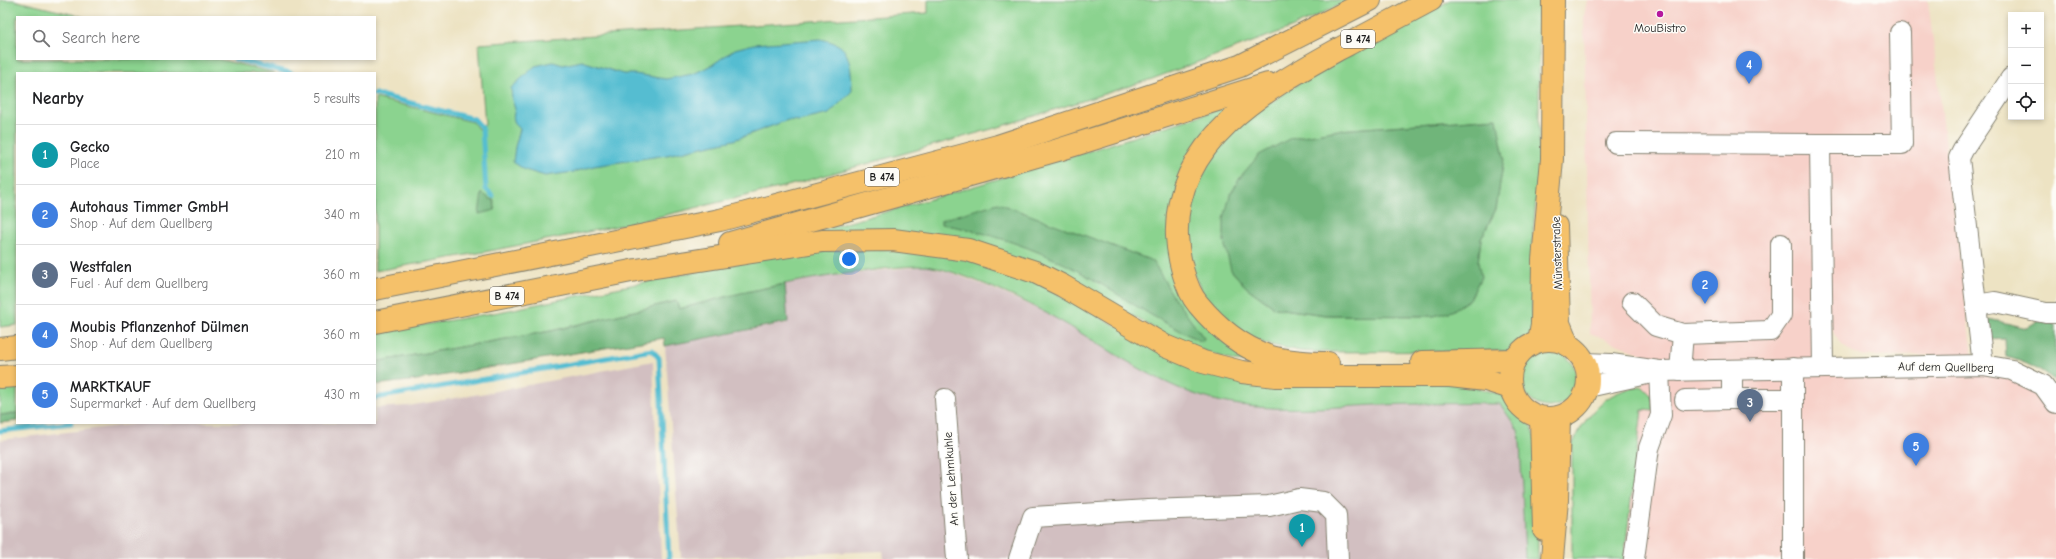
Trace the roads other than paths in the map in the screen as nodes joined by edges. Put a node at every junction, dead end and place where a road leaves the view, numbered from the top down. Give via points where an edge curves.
1 (1370, 0) edge
2 (1430, 0) edge
3 (1553, 0) edge
4 (1900, 33) dead end
5 (1286, 78) junction
6 (2008, 82) edge
7 (1616, 143) dead end
8 (1820, 144) junction
9 (1552, 159) junction
10 (1781, 244) dead end
11 (636, 270) junction
12 (376, 290) edge
13 (1632, 302) dead end
14 (1976, 305) junction
15 (2056, 313) edge
16 (376, 322) edge
17 (1683, 334) junction
18 (1539, 341) junction
19 (1568, 345) junction
20 (16, 347) edge
21 (0, 349) edge
22 (1515, 360) junction
23 (1585, 363) junction
24 (1983, 365) junction
25 (1823, 367) junction
26 (1793, 368) junction
27 (1732, 370) junction
28 (1659, 371) junction
29 (1680, 371) junction
30 (16, 376) edge
31 (0, 377) edge
32 (1588, 387) junction
33 (1511, 388) junction
34 (945, 399) dead end
35 (1732, 399) junction
36 (1793, 399) junction
37 (1685, 400) dead end
38 (2056, 403) edge
39 (1550, 418) junction
40 (957, 559) edge
41 (1019, 559) edge
42 (1338, 559) edge
43 (1546, 559) edge
44 (1552, 559) edge
45 (1634, 559) edge
46 (1793, 559) edge

1 - 12 main road, B 474 via 1240,66 998,146 720,220
2 - 5 main road, B 474
3 - 9 main road, Münsterstraße
4 - 8 street via 1902,144
5 - 11 main road, B 474 via 1058,150
5 - 22 main road via 1221,129 1191,169 1182,193 1176,218 1177,244 1183,271 1196,301 1212,321 1229,335 1268,356 1319,363
6 - 14 street via 1959,158
7 - 8 street
8 - 25 street
9 - 18 main road, Münsterstraße
9 - 19 main road, Münsterstraße via 1559,257 1559,323
10 - 17 street via 1781,315 1770,331
11 - 16 main road, B 474
11 - 33 main road via 822,241 893,240 930,243 968,250 1035,272 1165,346 1203,362 1242,372 1276,376 1450,376 1486,380
13 - 17 street via 1656,326
14 - 15 street via 1995,302
14 - 24 street
17 - 29 street
18 - 19 main road via 1559,341
18 - 22 main road via 1530,345
19 - 23 main road via 1578,352
20 - 21 main road
22 - 33 main road
23 - 28 street, Auf dem Quellberg
23 - 32 main road
24 - 25 street, Auf dem Quellberg
24 - 38 street, Auf dem Quellberg via 2012,370 2043,385
25 - 26 street, Auf dem Quellberg
26 - 27 street, Auf dem Quellberg
26 - 36 street
27 - 29 street, Auf dem Quellberg
27 - 35 street
28 - 29 street, Auf dem Quellberg
28 - 32 street, Auf dem Quellberg
28 - 45 street via 1661,415 1649,448
30 - 31 main road
32 - 39 main road via 1578,406
33 - 39 main road via 1521,407 1530,414
34 - 40 street, An der Lehmkuhle
35 - 36 street
35 - 37 street
36 - 46 street
39 - 43 main road via 1542,500
39 - 44 main road via 1557,500
41 - 42 street via 1033,517 1269,506 1299,499 1322,502 1336,515

